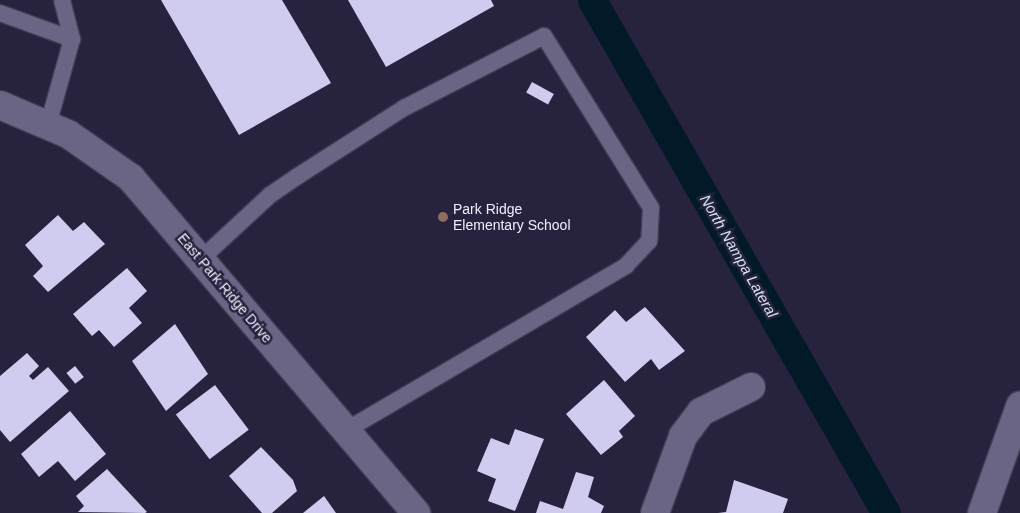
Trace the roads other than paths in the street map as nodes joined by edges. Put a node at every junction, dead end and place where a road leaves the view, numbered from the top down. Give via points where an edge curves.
1 (62, 0) edge
2 (0, 13) edge
3 (72, 39) junction
4 (0, 105) edge
5 (48, 125) junction
6 (202, 259) junction
7 (751, 387) dead end
8 (1020, 406) edge
9 (345, 431) junction
10 (416, 513) edge
11 (655, 513) edge
12 (982, 513) edge

1 - 3 lane
2 - 3 lane
3 - 5 lane
4 - 5 street, East Park Ridge Drive
5 - 6 street, East Park Ridge Drive via 131,178
6 - 9 street, East Park Ridge Drive
6 - 9 lane via 270,195 298,176 404,108 544,36 651,208 649,242 626,266
7 - 11 street via 701,412 689,428
8 - 12 street
9 - 10 street, East Park Ridge Drive

